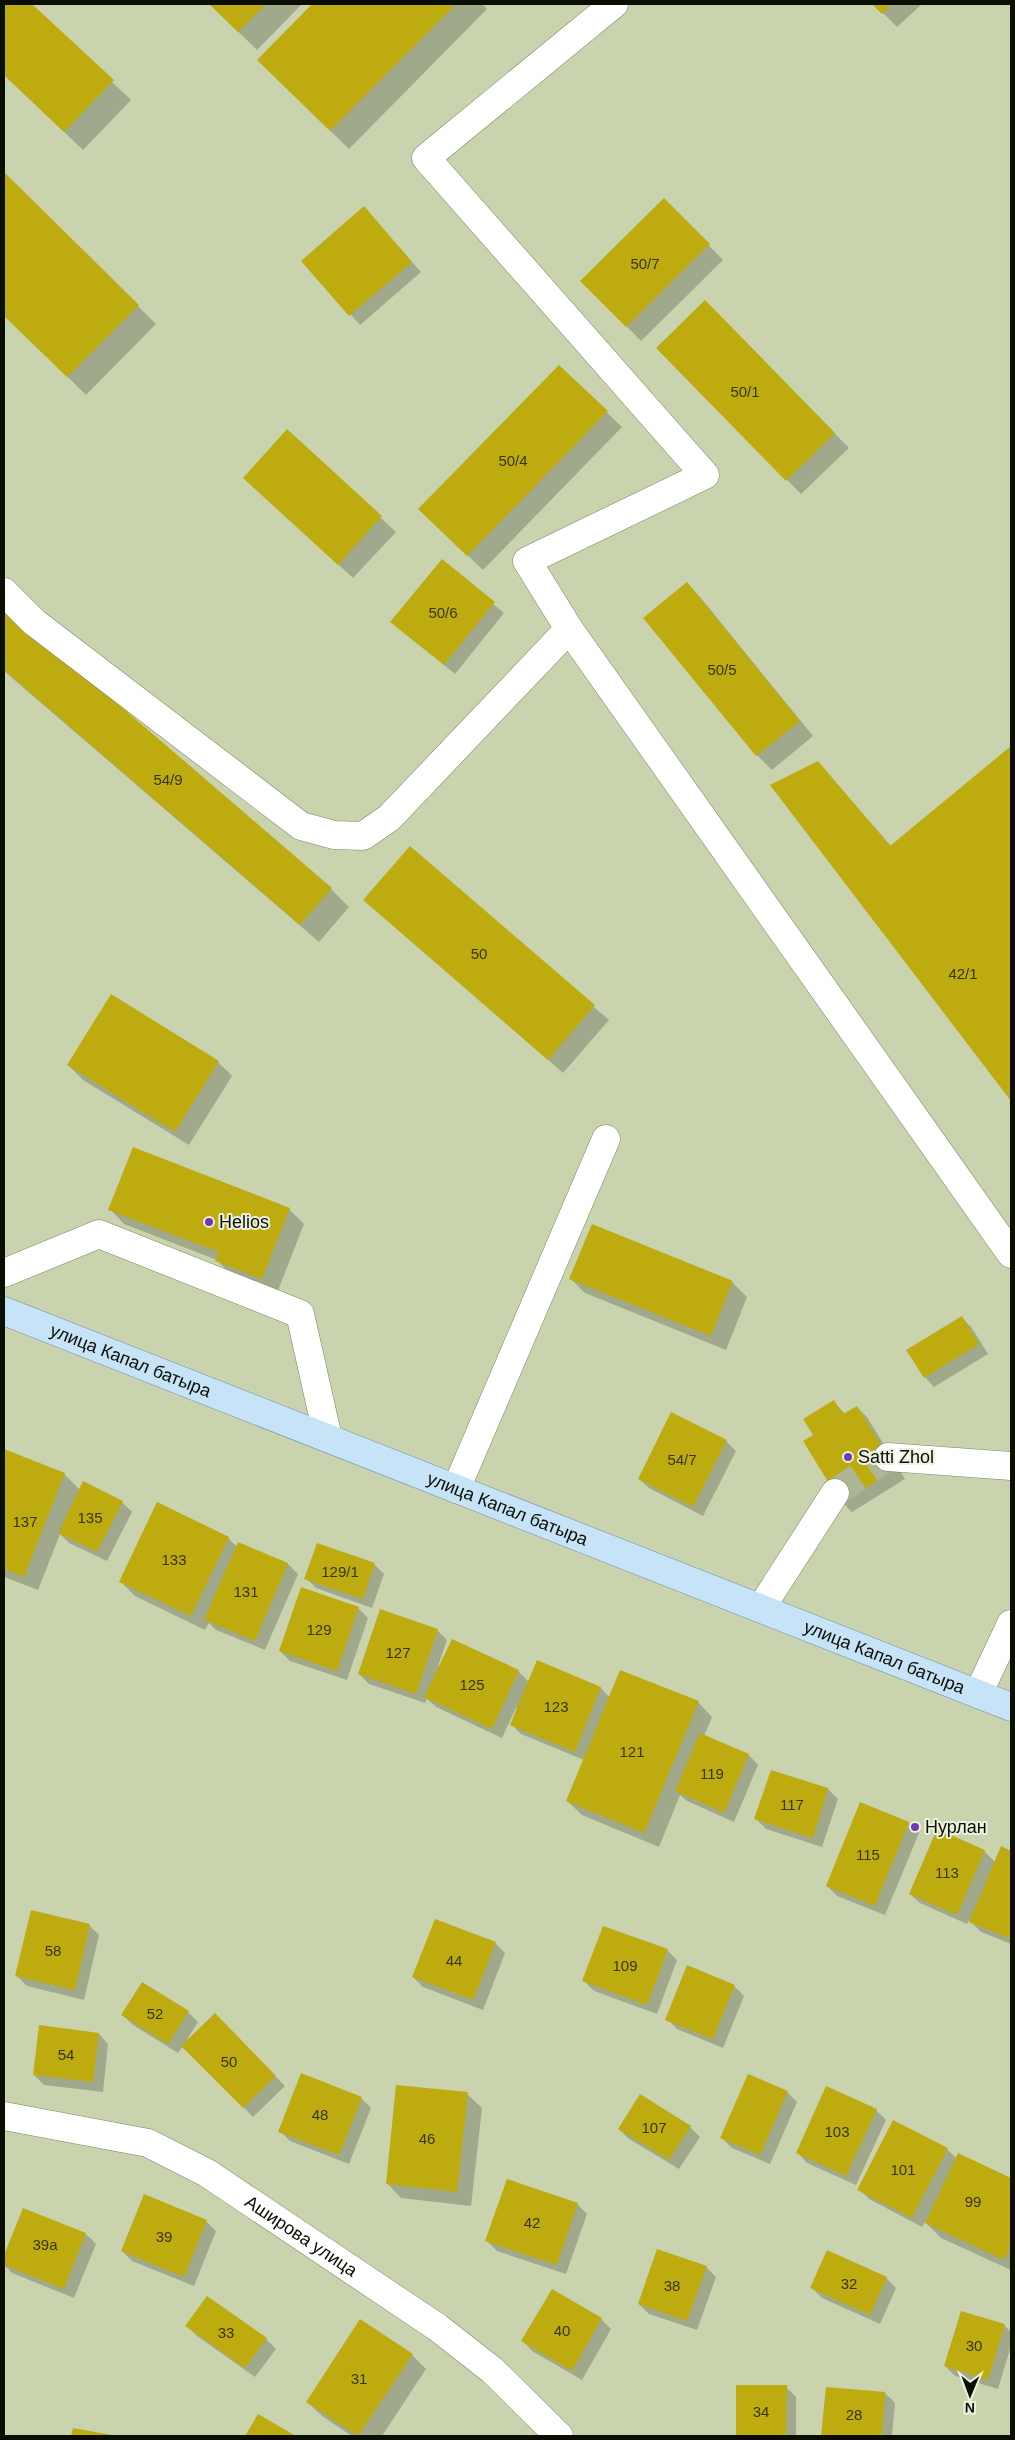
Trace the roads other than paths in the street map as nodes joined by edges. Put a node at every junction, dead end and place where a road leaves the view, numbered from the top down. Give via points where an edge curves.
1 (614, 4) edge
2 (4, 592) edge
3 (569, 629) junction
4 (606, 1139) dead end
5 (1011, 1254) edge
6 (4, 1274) edge
7 (4, 1311) edge
8 (328, 1438) junction
9 (888, 1457) tunnel mouth
10 (1011, 1466) edge
11 (456, 1488) junction
12 (835, 1493) tunnel mouth
13 (761, 1608) junction
14 (1011, 1624) edge
15 (978, 1694) junction
16 (1011, 1707) edge
17 (4, 2116) edge
18 (559, 2436) edge

1 - 3 street via 426,158 705,475 528,560
2 - 3 street via 34,622 301,826 334,835 363,836 389,818
3 - 5 street
4 - 11 street
6 - 8 street via 99,1234 300,1314
7 - 8 main road, улица Капал батыра
8 - 11 main road, улица Капал батыра
9 - 10 street
11 - 13 main road, улица Капал батыра
12 - 13 street
13 - 15 main road, улица Капал батыра
14 - 15 street
15 - 16 main road, улица Капал батыра
17 - 18 street, Аширова улица via 148,2143 207,2173 437,2327 492,2370

